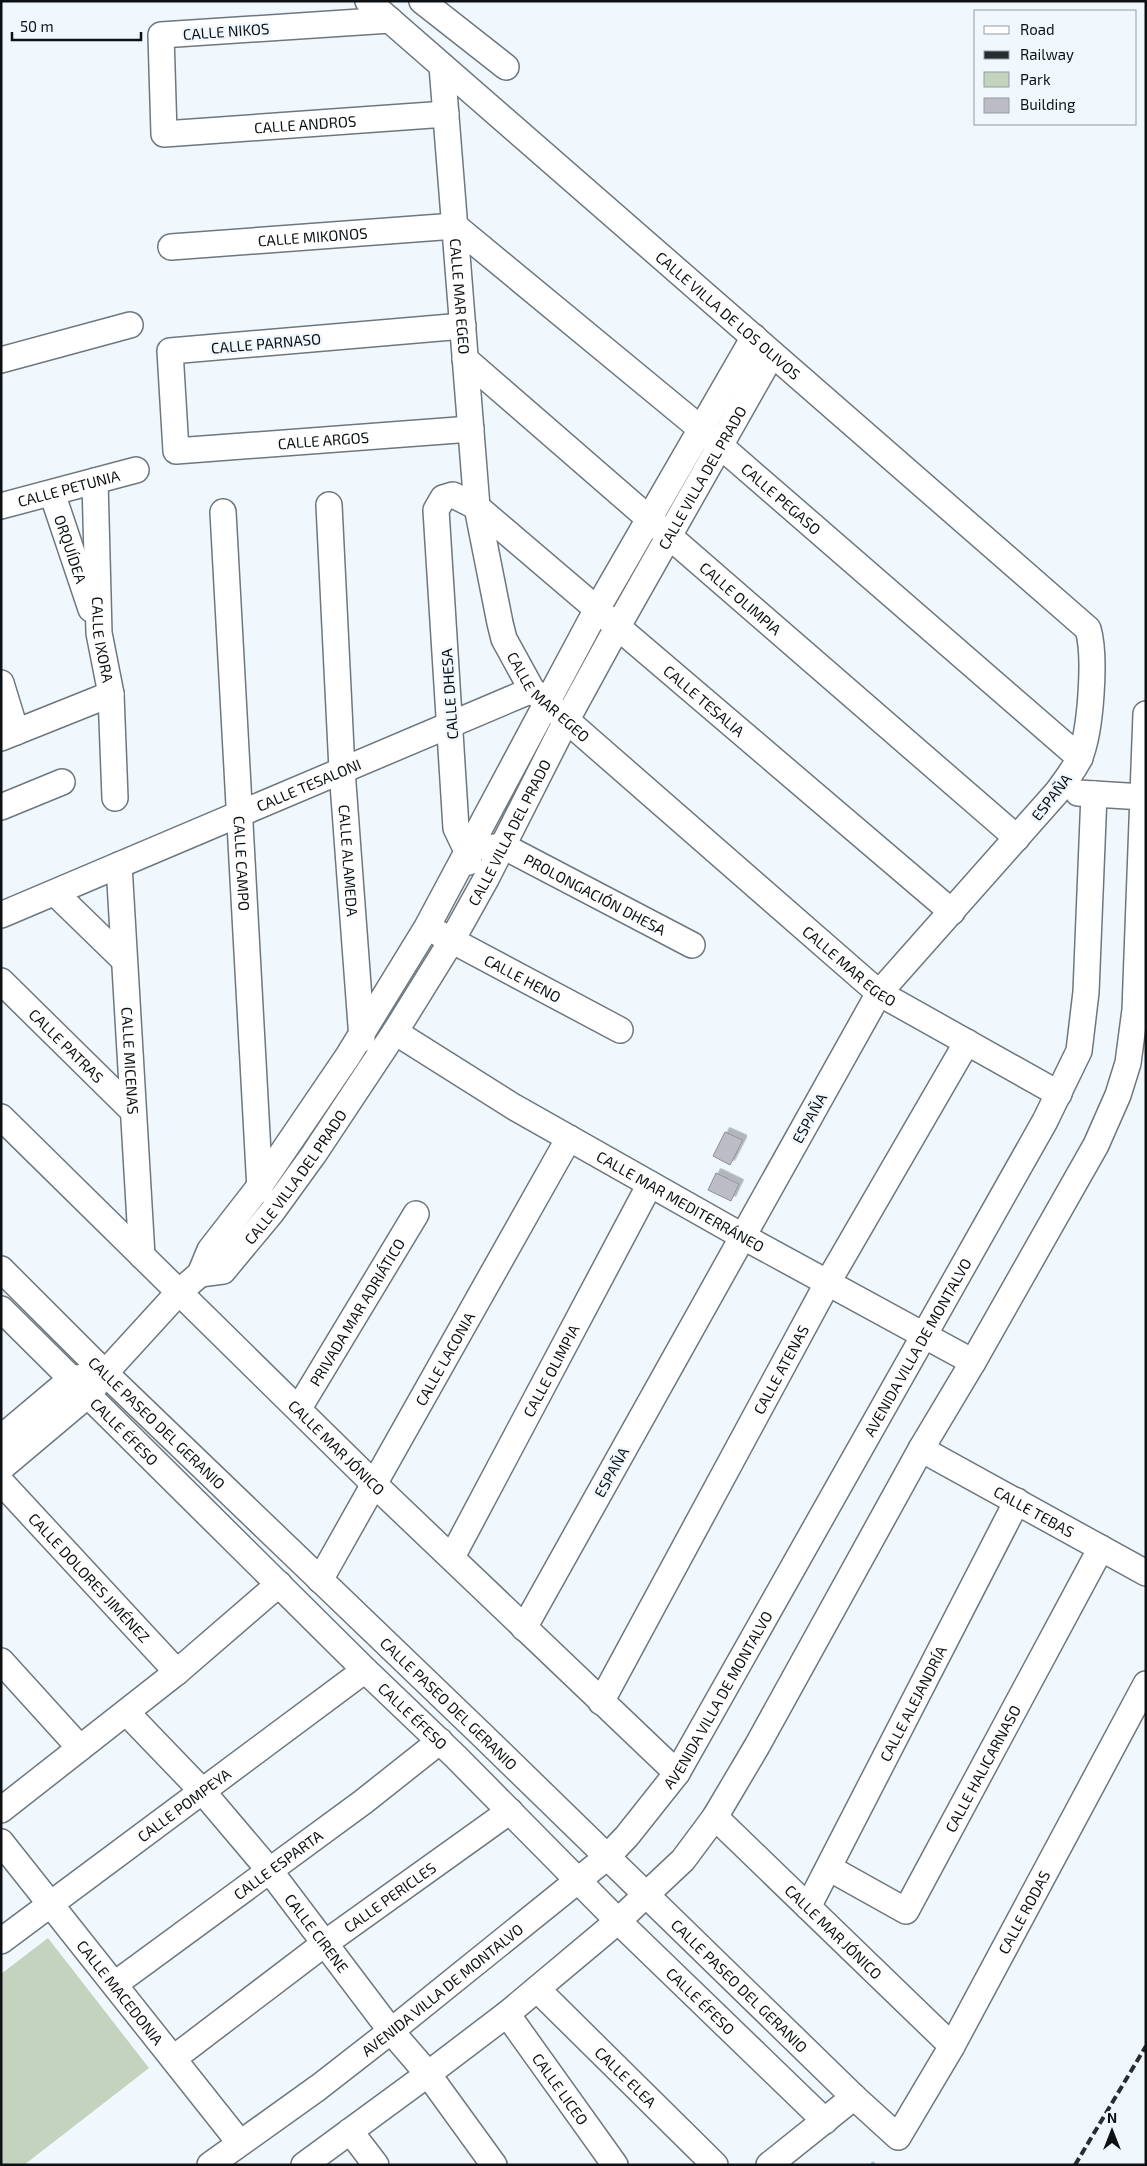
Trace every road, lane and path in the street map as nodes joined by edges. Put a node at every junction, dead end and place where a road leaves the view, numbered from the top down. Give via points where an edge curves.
1 (368, 1) edge
2 (422, 1) edge
3 (390, 20) junction
4 (442, 66) junction
5 (506, 66) dead end
6 (446, 114) junction
7 (164, 134) joint
8 (455, 226) junction
9 (171, 247) dead end
10 (130, 325) dead end
11 (463, 326) junction
12 (754, 337) junction
13 (772, 354) junction
14 (465, 359) junction
15 (1, 360) edge
16 (471, 429) junction
17 (700, 429) junction
18 (720, 446) junction
19 (176, 451) joint
20 (136, 470) dead end
21 (95, 481) junction
22 (52, 493) junction
23 (453, 495) joint
24 (329, 505) dead end
25 (1, 506) edge
26 (477, 507) junction
27 (223, 512) dead end
28 (649, 518) junction
29 (669, 536) junction
30 (597, 610) junction
31 (618, 626) junction
32 (1088, 629) joint
33 (99, 633) junction
34 (1, 683) edge
35 (110, 694) junction
36 (540, 697) junction
37 (1146, 714) edge
38 (566, 721) junction
39 (451, 724) junction
40 (9, 735) edge
41 (1080, 758) junction
42 (342, 770) junction
43 (62, 782) dead end
44 (1058, 791) junction
45 (1094, 794) junction
46 (1142, 797) junction
47 (114, 798) dead end
48 (1, 807) edge
49 (238, 814) junction
50 (1017, 838) junction
51 (503, 846) junction
52 (467, 851) junction
53 (119, 865) junction
54 (55, 892) junction
55 (475, 898) junction
56 (952, 912) junction
57 (1, 915) edge
58 (427, 927) junction
59 (452, 940) junction
60 (692, 945) dead end
61 (124, 960) junction
62 (1, 981) edge
63 (879, 993) junction
64 (620, 1030) dead end
65 (395, 1032) junction
66 (361, 1035) junction
67 (967, 1042) junction
68 (372, 1065) junction
69 (1059, 1094) junction
70 (134, 1111) junction
71 (1, 1118) edge
72 (569, 1138) junction
73 (650, 1184) junction
74 (259, 1188) junction
75 (272, 1212) junction
76 (416, 1214) dead end
77 (742, 1236) junction
78 (142, 1256) junction
79 (1, 1269) edge
80 (200, 1274) junction
81 (828, 1282) junction
82 (178, 1292) junction
83 (1, 1309) edge
84 (925, 1335) junction
85 (973, 1362) junction
86 (105, 1373) junction
87 (80, 1386) junction
88 (299, 1408) junction
89 (1, 1438) edge
90 (921, 1448) junction
91 (1, 1468) edge
92 (1, 1482) edge
93 (374, 1484) junction
94 (1017, 1501) junction
95 (1101, 1548) junction
96 (452, 1557) junction
97 (1146, 1574) edge
98 (320, 1580) junction
99 (279, 1584) junction
100 (524, 1628) junction
101 (1, 1662) edge
102 (365, 1670) junction
103 (178, 1672) junction
104 (1146, 1684) edge
105 (601, 1702) junction
106 (126, 1713) junction
107 (440, 1741) junction
108 (80, 1748) junction
109 (677, 1774) junction
110 (203, 1792) junction
111 (1, 1810) edge
112 (510, 1811) junction
113 (715, 1817) junction
114 (1, 1842) edge
115 (608, 1857) junction
116 (829, 1868) junction
117 (270, 1871) junction
118 (578, 1881) junction
119 (646, 1896) junction
120 (50, 1904) junction
121 (808, 1907) junction
122 (618, 1921) junction
123 (1, 1941) edge
124 (324, 1944) junction
125 (114, 1984) junction
126 (537, 1989) junction
127 (507, 2014) junction
128 (391, 2031) junction
129 (952, 2046) junction
130 (174, 2058) junction
131 (428, 2074) junction
132 (854, 2097) junction
133 (825, 2121) junction
134 (350, 2131) junction
135 (898, 2137) joint
136 (240, 2143) junction
137 (210, 2165) edge
138 (304, 2165) edge
139 (376, 2165) edge
140 (494, 2165) edge
141 (615, 2165) edge
142 (715, 2165) edge
143 (769, 2165) edge

1 - 3 street, CALLE VILLA DE LOS OLIVOS
2 - 5 street
3 - 4 street, CALLE VILLA DE LOS OLIVOS
3 - 7 street, CALLE NIKOS via 161,35
4 - 6 street, CALLE MAR EGEO
4 - 12 street, CALLE VILLA DE LOS OLIVOS
6 - 7 street, CALLE ANDROS
6 - 8 street, CALLE MAR EGEO
8 - 9 street, CALLE MIKONOS
8 - 11 street, CALLE MAR EGEO
8 - 17 street, CALLE PEGASO
10 - 15 street
11 - 14 street, CALLE MAR EGEO
11 - 19 street, CALLE PARNASO via 170,351
12 - 13 street, CALLE VILLA DE LOS OLIVOS
12 - 17 street, CALLE VILLA DEL PRADO
13 - 18 street, CALLE VILLA DEL PRADO
13 - 32 street, CALLE VILLA DE LOS OLIVOS
14 - 16 street, CALLE MAR EGEO
14 - 28 street, CALLE OLIMPIA
16 - 19 street, CALLE ARGOS
16 - 26 street, CALLE MAR EGEO
17 - 18 street, CALLE PEGASO
17 - 28 street, CALLE VILLA DEL PRADO
18 - 29 street, CALLE VILLA DEL PRADO
18 - 41 street, CALLE PEGASO
20 - 21 street, CALLE PETUNIA
21 - 22 street, CALLE PETUNIA
21 - 33 street, CALLE IXORA
22 - 25 street, CALLE PETUNIA
22 - 33 street, ORQUÍDEA
23 - 26 street, CALLE TESALIA
23 - 39 street, CALLE DHESA via 443,498 436,510
24 - 42 street, CALLE ALAMEDA
26 - 30 street, CALLE TESALIA
26 - 36 street, CALLE MAR EGEO via 504,639
27 - 49 street, CALLE CAMPO
28 - 29 street, CALLE OLIMPIA
28 - 30 street, CALLE VILLA DEL PRADO
29 - 31 street, CALLE VILLA DEL PRADO
29 - 50 street, CALLE OLIMPIA
30 - 31 street, CALLE TESALIA
30 - 36 street, CALLE VILLA DEL PRADO
31 - 38 street, CALLE VILLA DEL PRADO
31 - 56 street, CALLE TESALIA
32 - 41 street, ESPAÑA via 1092,643 1089,718
33 - 35 street, CALLE IXORA
34 - 40 street
35 - 40 street
35 - 47 street, CALLE IXORA
36 - 38 street, CALLE MAR EGEO
36 - 39 street, CALLE TESALONI
36 - 52 street, CALLE VILLA DEL PRADO
37 - 46 street
38 - 51 street, CALLE VILLA DEL PRADO
38 - 63 street, CALLE MAR EGEO
39 - 42 street, CALLE TESALONI
39 - 52 street, CALLE DHESA via 456,828
41 - 44 street, ESPAÑA
42 - 49 street, CALLE TESALONI
42 - 66 street, CALLE ALAMEDA
43 - 48 street
44 - 45 street
44 - 50 street, ESPAÑA
45 - 46 street
45 - 69 street, AVENIDA VILLA DE MONTALVO via 1086,992 1079,1051
46 - 85 street via 1134,1010 1128,1063 1096,1145
49 - 53 street, CALLE TESALONI
49 - 74 street, CALLE CAMPO
50 - 56 street, ESPAÑA
51 - 52 street
51 - 55 street, CALLE VILLA DEL PRADO
51 - 60 street, PROLONGACIÓN DHESA
52 - 55 street, CALLE DHESA
52 - 58 street, CALLE VILLA DEL PRADO
53 - 54 street, CALLE TESALONI
53 - 61 street, CALLE MICENAS
54 - 57 street, CALLE TESALONI
54 - 61 street
55 - 59 street, CALLE VILLA DEL PRADO
56 - 63 street, ESPAÑA
58 - 59 street, CALLE HENO
58 - 66 street, CALLE VILLA DEL PRADO
59 - 64 street, CALLE HENO
59 - 65 street, CALLE VILLA DEL PRADO
61 - 70 street, CALLE MICENAS
62 - 70 street, CALLE PATRAS
63 - 67 street, CALLE MAR EGEO
63 - 77 street, ESPAÑA
65 - 68 street, CALLE VILLA DEL PRADO
65 - 72 street, CALLE MAR MEDITERRÁNEO
66 - 68 street, CALLE ALAMEDA
66 - 74 street, CALLE VILLA DEL PRADO
67 - 69 street, CALLE MAR EGEO
67 - 81 street, CALLE ATENAS
68 - 75 street, CALLE VILLA DEL PRADO
69 - 84 street, AVENIDA VILLA DE MONTALVO
70 - 78 street, CALLE MICENAS
71 - 78 street, CALLE MAR JÓNICO
72 - 73 street, CALLE MAR MEDITERRÁNEO
72 - 93 street, CALLE LACONIA
73 - 77 street, CALLE MAR MEDITERRÁNEO
73 - 96 street, CALLE OLIMPIA
74 - 75 street, CALLE CAMPO
74 - 80 street, CALLE VILLA DEL PRADO via 210,1250
75 - 80 street, CALLE VILLA DEL PRADO via 223,1271
76 - 88 street, PRIVADA MAR ADRIÁTICO
77 - 81 street, CALLE MAR MEDITERRÁNEO
77 - 100 street, ESPAÑA
78 - 82 street, CALLE MAR JÓNICO
79 - 86 street, CALLE PASEO DEL GERANIO
80 - 82 street, CALLE VILLA DEL PRADO
81 - 84 street, CALLE MAR MEDITERRÁNEO
81 - 105 street, CALLE ATENAS
82 - 86 street, CALLE VILLA DEL PRADO
82 - 88 street, CALLE MAR JÓNICO
83 - 87 street, CALLE ÉFESO
84 - 85 street, CALLE MAR MEDITERRÁNEO
84 - 109 street, AVENIDA VILLA DE MONTALVO
85 - 90 street
86 - 87 street
86 - 98 street, CALLE PASEO DEL GERANIO
87 - 89 street
87 - 91 street
87 - 99 street, CALLE ÉFESO
88 - 93 street, CALLE MAR JÓNICO
90 - 94 street, CALLE TEBAS
90 - 113 street
92 - 103 street, CALLE DOLORES JIMÉNEZ
93 - 96 street, CALLE MAR JÓNICO
93 - 98 street, CALLE LACONIA
94 - 95 street, CALLE TEBAS
94 - 116 street, CALLE ALEJANDRÍA
95 - 97 street, CALLE TEBAS
95 - 116 street, CALLE HALICARNASO via 906,1911
96 - 100 street, CALLE MAR JÓNICO
98 - 115 street, CALLE PASEO DEL GERANIO
99 - 102 street, CALLE ÉFESO
99 - 103 street
100 - 105 street, CALLE MAR JÓNICO
101 - 108 street
102 - 107 street, CALLE ÉFESO
102 - 110 street, CALLE POMPEYA
103 - 106 street
104 - 129 street, CALLE RODAS
105 - 109 street, CALLE MAR JÓNICO
106 - 108 street
106 - 110 street, CALLE CIRENE
107 - 112 street, CALLE ÉFESO
107 - 117 street, CALLE ESPARTA
108 - 111 street
109 - 115 street, AVENIDA VILLA DE MONTALVO
110 - 117 street, CALLE CIRENE
110 - 120 street, CALLE POMPEYA
112 - 118 street, CALLE ÉFESO
112 - 124 street, CALLE PERICLES
113 - 119 street via 683,1860
113 - 121 street, CALLE MAR JÓNICO
114 - 120 street, CALLE MACEDONIA
115 - 118 street, AVENIDA VILLA DE MONTALVO
115 - 119 street, CALLE PASEO DEL GERANIO
116 - 121 street, CALLE ALEJANDRÍA
117 - 124 street, CALLE CIRENE
117 - 125 street, CALLE ESPARTA
118 - 122 street, CALLE ÉFESO
118 - 128 street, AVENIDA VILLA DE MONTALVO
119 - 122 street
119 - 132 street, CALLE PASEO DEL GERANIO
120 - 123 street, CALLE POMPEYA
120 - 125 street, CALLE MACEDONIA
121 - 129 street, CALLE MAR JÓNICO
122 - 126 street
122 - 133 street, CALLE ÉFESO
124 - 128 street, CALLE CIRENE
124 - 130 street, CALLE PERICLES
125 - 130 street, CALLE MACEDONIA
126 - 127 street
126 - 142 street, CALLE ELEA
127 - 131 street
127 - 141 street, CALLE LICEO
128 - 131 street, CALLE CIRENE
128 - 136 street, AVENIDA VILLA DE MONTALVO
129 - 135 street, CALLE RODAS
130 - 136 street, CALLE MACEDONIA
131 - 134 street
131 - 140 street, CALLE CIRENE
132 - 133 street
132 - 135 street, CALLE PASEO DEL GERANIO
133 - 143 street
134 - 138 street
134 - 139 street
136 - 137 street, AVENIDA VILLA DE MONTALVO

